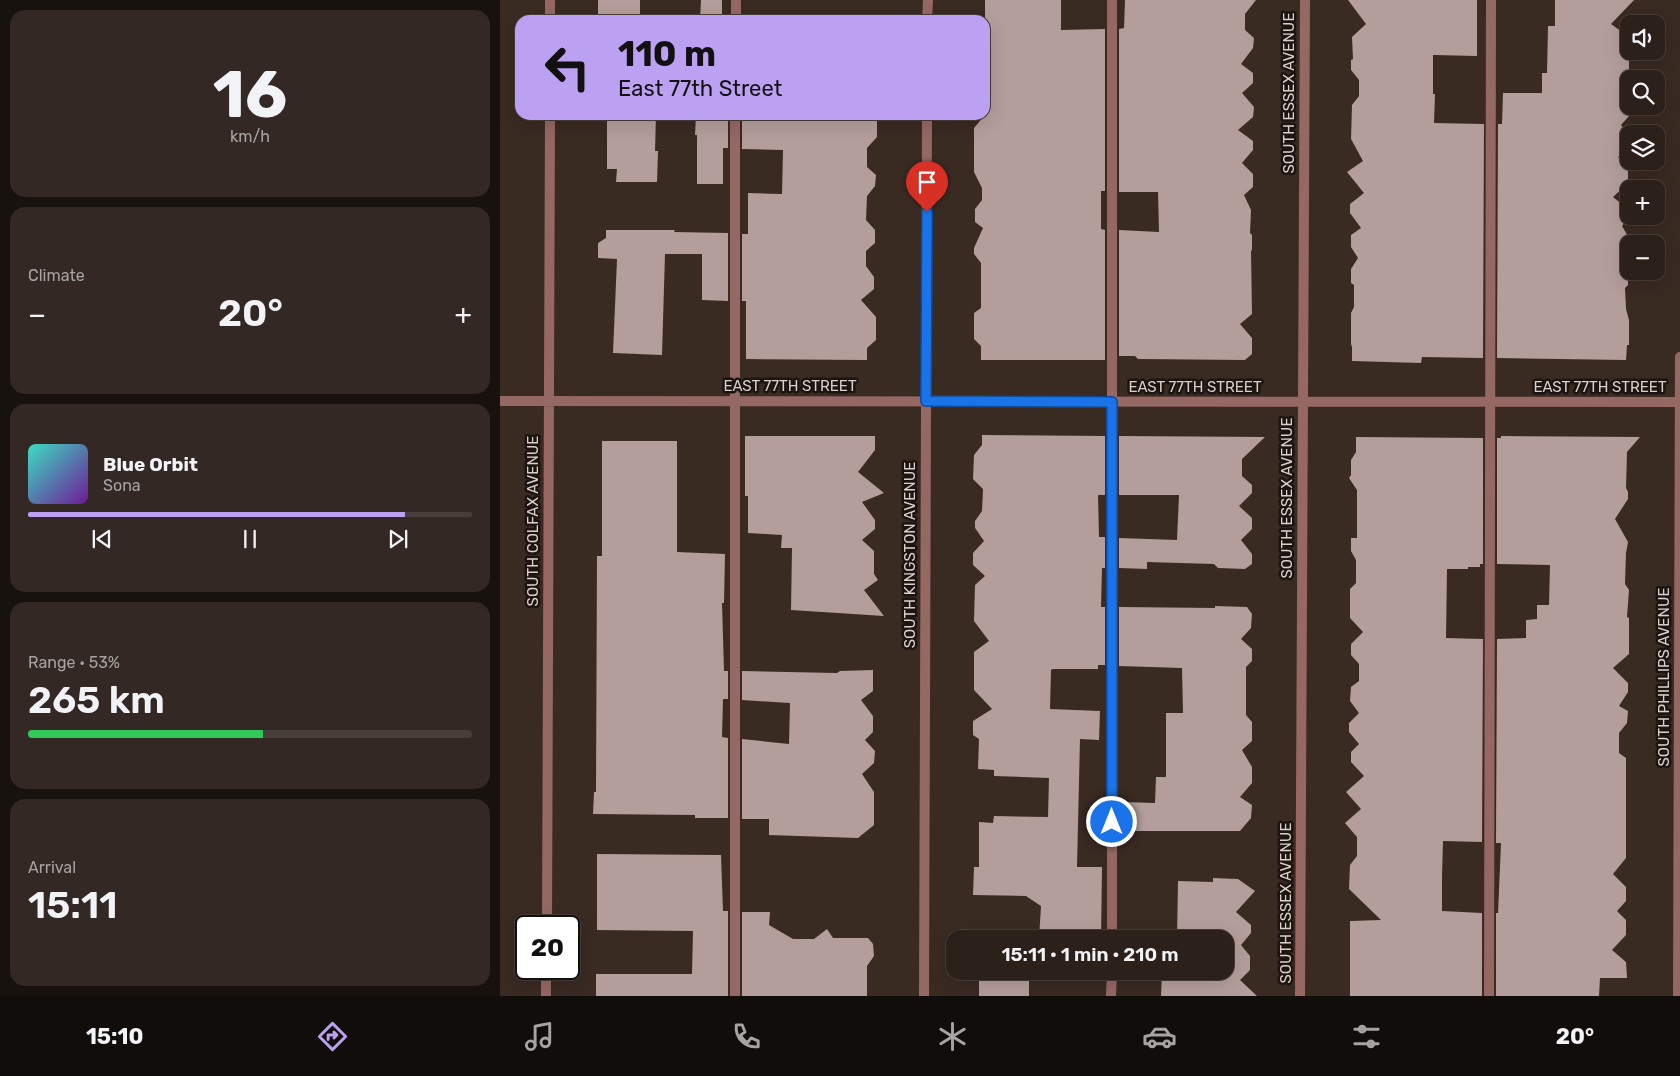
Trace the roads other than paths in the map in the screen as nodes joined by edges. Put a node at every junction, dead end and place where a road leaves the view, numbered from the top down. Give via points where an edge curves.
1 (550, 0) edge
2 (736, 0) edge
3 (928, 0) edge
4 (1112, 0) edge
5 (1305, 0) edge
6 (1491, 0) edge
7 (550, 15) edge
8 (736, 15) edge
9 (927, 15) edge
10 (550, 120) edge
11 (735, 120) edge
12 (927, 120) edge
13 (1680, 358) edge
14 (500, 401) edge
15 (549, 401) junction
16 (734, 401) junction
17 (926, 401) junction
18 (1112, 402) junction
19 (1303, 402) junction
20 (1490, 402) junction
21 (1680, 402) edge
22 (546, 915) edge
23 (1112, 930) edge
24 (546, 980) edge
25 (1112, 980) edge
26 (546, 996) edge
27 (735, 996) edge
28 (924, 996) edge
29 (1112, 996) edge
30 (1300, 996) edge
31 (1489, 996) edge
32 (1678, 996) edge

1 - 7 street
2 - 8 street
3 - 9 street
4 - 18 street
5 - 19 street, SOUTH ESSEX AVENUE
6 - 20 street
10 - 15 street, SOUTH COLFAX AVENUE
11 - 16 street
12 - 17 street, SOUTH KINGSTON AVENUE
13 - 21 street, SOUTH PHILLIPS AVENUE
14 - 15 street, EAST 77TH STREET
15 - 16 street, EAST 77TH STREET
15 - 22 street, SOUTH COLFAX AVENUE
16 - 17 street, EAST 77TH STREET
16 - 27 street
17 - 18 street, EAST 77TH STREET
17 - 28 street, SOUTH KINGSTON AVENUE
18 - 19 street, EAST 77TH STREET
18 - 23 street
19 - 20 street, EAST 77TH STREET
19 - 30 street, SOUTH ESSEX AVENUE
20 - 21 street, EAST 77TH STREET
20 - 31 street
21 - 32 street, SOUTH PHILLIPS AVENUE
24 - 26 street
25 - 29 street

